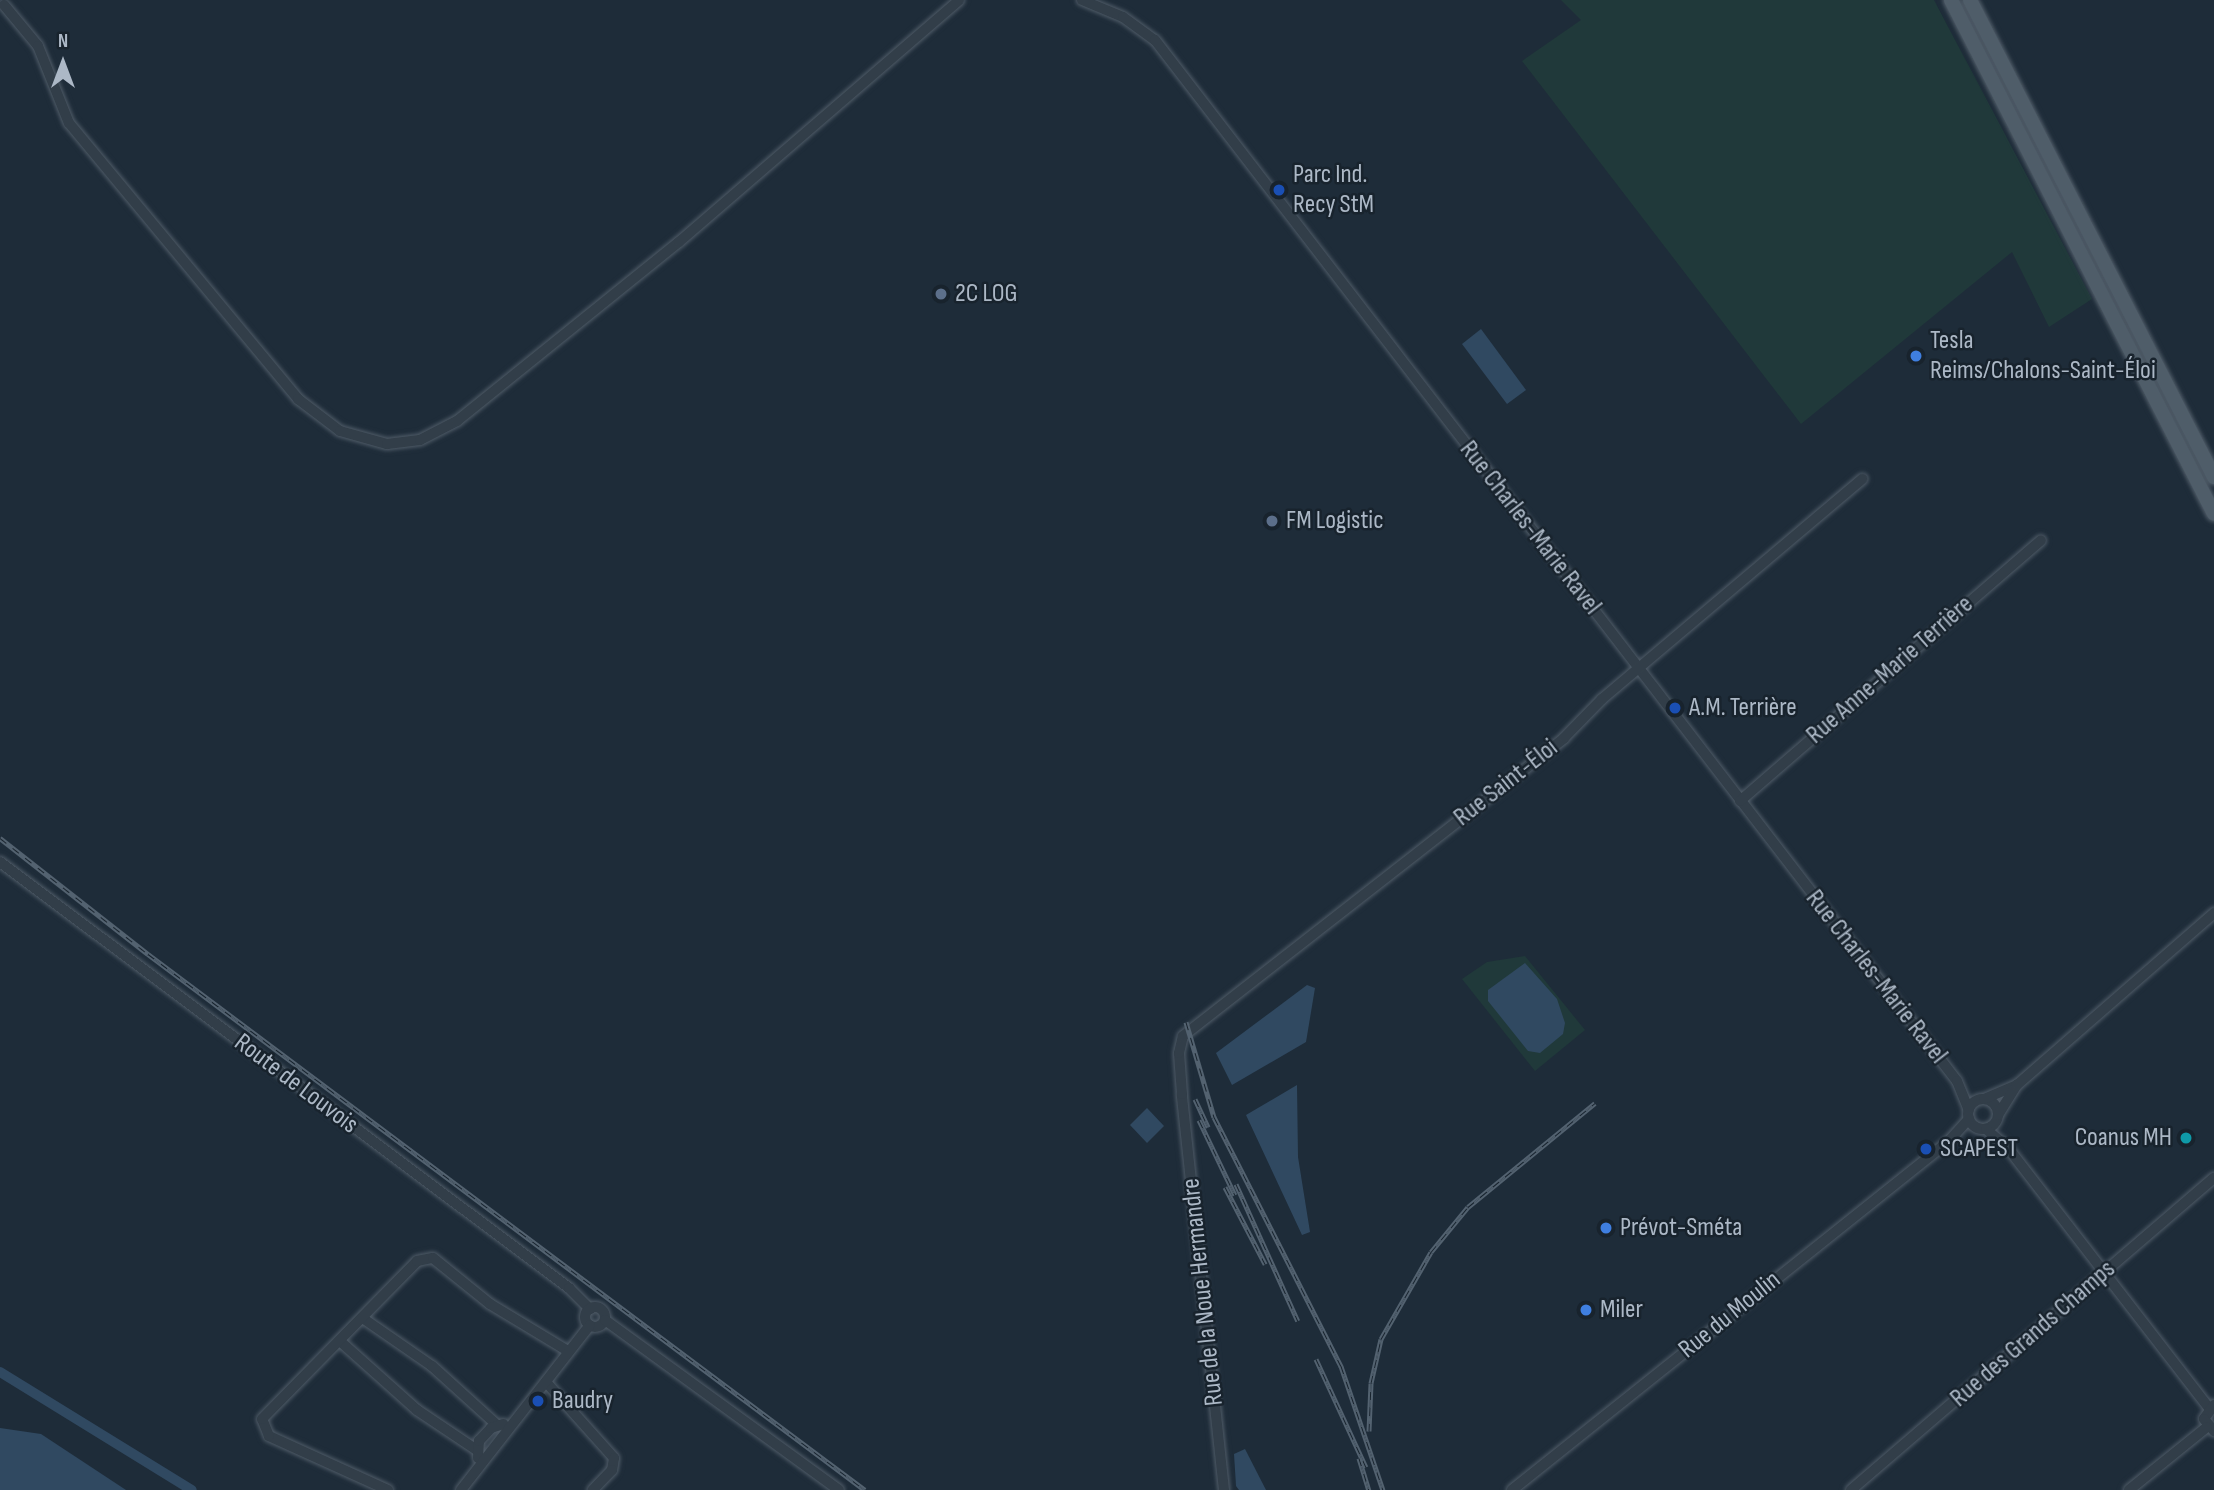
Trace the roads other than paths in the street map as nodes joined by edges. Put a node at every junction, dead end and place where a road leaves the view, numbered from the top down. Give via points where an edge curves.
1 (959, 0) edge
2 (1082, 0) edge
3 (1951, 0) edge
4 (1970, 0) edge
5 (4, 5) edge
6 (2214, 477) edge
7 (1862, 479) dead end
8 (2214, 514) edge
9 (2041, 540) dead end
10 (1639, 670) junction
11 (1740, 801) junction
12 (0, 862) edge
13 (2214, 913) edge
14 (1957, 1082) junction
15 (2017, 1085) junction
16 (1182, 1094) joint
17 (1981, 1099) junction
18 (1969, 1114) junction
19 (1998, 1117) junction
20 (1983, 1129) junction
21 (1949, 1141) junction
22 (2008, 1148) junction
23 (2214, 1178) edge
24 (2105, 1272) junction
25 (590, 1309) junction
26 (364, 1319) junction
27 (605, 1320) junction
28 (590, 1325) junction
29 (341, 1342) junction
30 (568, 1351) junction
31 (546, 1382) junction
32 (2211, 1406) edge
33 (512, 1423) junction
34 (498, 1425) junction
35 (2210, 1429) edge
36 (478, 1451) junction
37 (477, 1468) junction
38 (388, 1490) edge
39 (461, 1490) edge
40 (593, 1490) edge
41 (839, 1490) edge
42 (1224, 1490) edge
43 (1512, 1490) edge
44 (1851, 1490) edge
45 (2129, 1490) edge

1 - 5 street via 679,242 457,421 420,440 387,444 340,431 298,399 69,123 38,46
2 - 10 street, Rue Charles-Marie Ravel via 1123,17 1154,40
3 - 8 main road
4 - 6 main road
7 - 10 street, Rue Saint-Éloi
9 - 11 street, Rue Anne-Marie Terrière
10 - 11 street, Rue Charles-Marie Ravel
10 - 16 street, Rue Saint-Éloi via 1564,738 1189,1030 1179,1047
11 - 14 street, Rue Charles-Marie Ravel
12 - 25 street, Route de Louvois via 569,1288
13 - 15 street
14 - 17 street, Rue Charles-Marie Ravel
14 - 18 street, Rue Charles-Marie Ravel
15 - 17 street
15 - 19 street
16 - 42 street, Rue de la Noue Hermandre
17 - 18 street, Rue du Moulin
17 - 19 street, Rue Charles-Marie Ravel via 1993,1102
18 - 20 street
18 - 21 street, Rue du Moulin
19 - 20 street, Rue du Moulin
19 - 22 street
20 - 21 street, Rue du Moulin
20 - 22 street
21 - 43 street, Rue du Moulin
22 - 24 street
23 - 24 street, Rue des Grands Champs
24 - 32 street
24 - 44 street, Rue des Grands Champs
25 - 27 street via 601,1309
25 - 28 street via 585,1317
26 - 29 street
26 - 30 street via 417,1261 433,1258 490,1304
26 - 34 street via 446,1377
27 - 28 street via 599,1326
27 - 41 street
28 - 30 street
29 - 36 street via 417,1410
29 - 38 street via 270,1408 262,1425 269,1436
30 - 31 street
31 - 33 street
31 - 40 street via 614,1458 612,1470
32 - 35 street via 2204,1419
33 - 34 street
33 - 37 street
34 - 36 street via 479,1441
35 - 45 street
36 - 37 street
37 - 39 street

